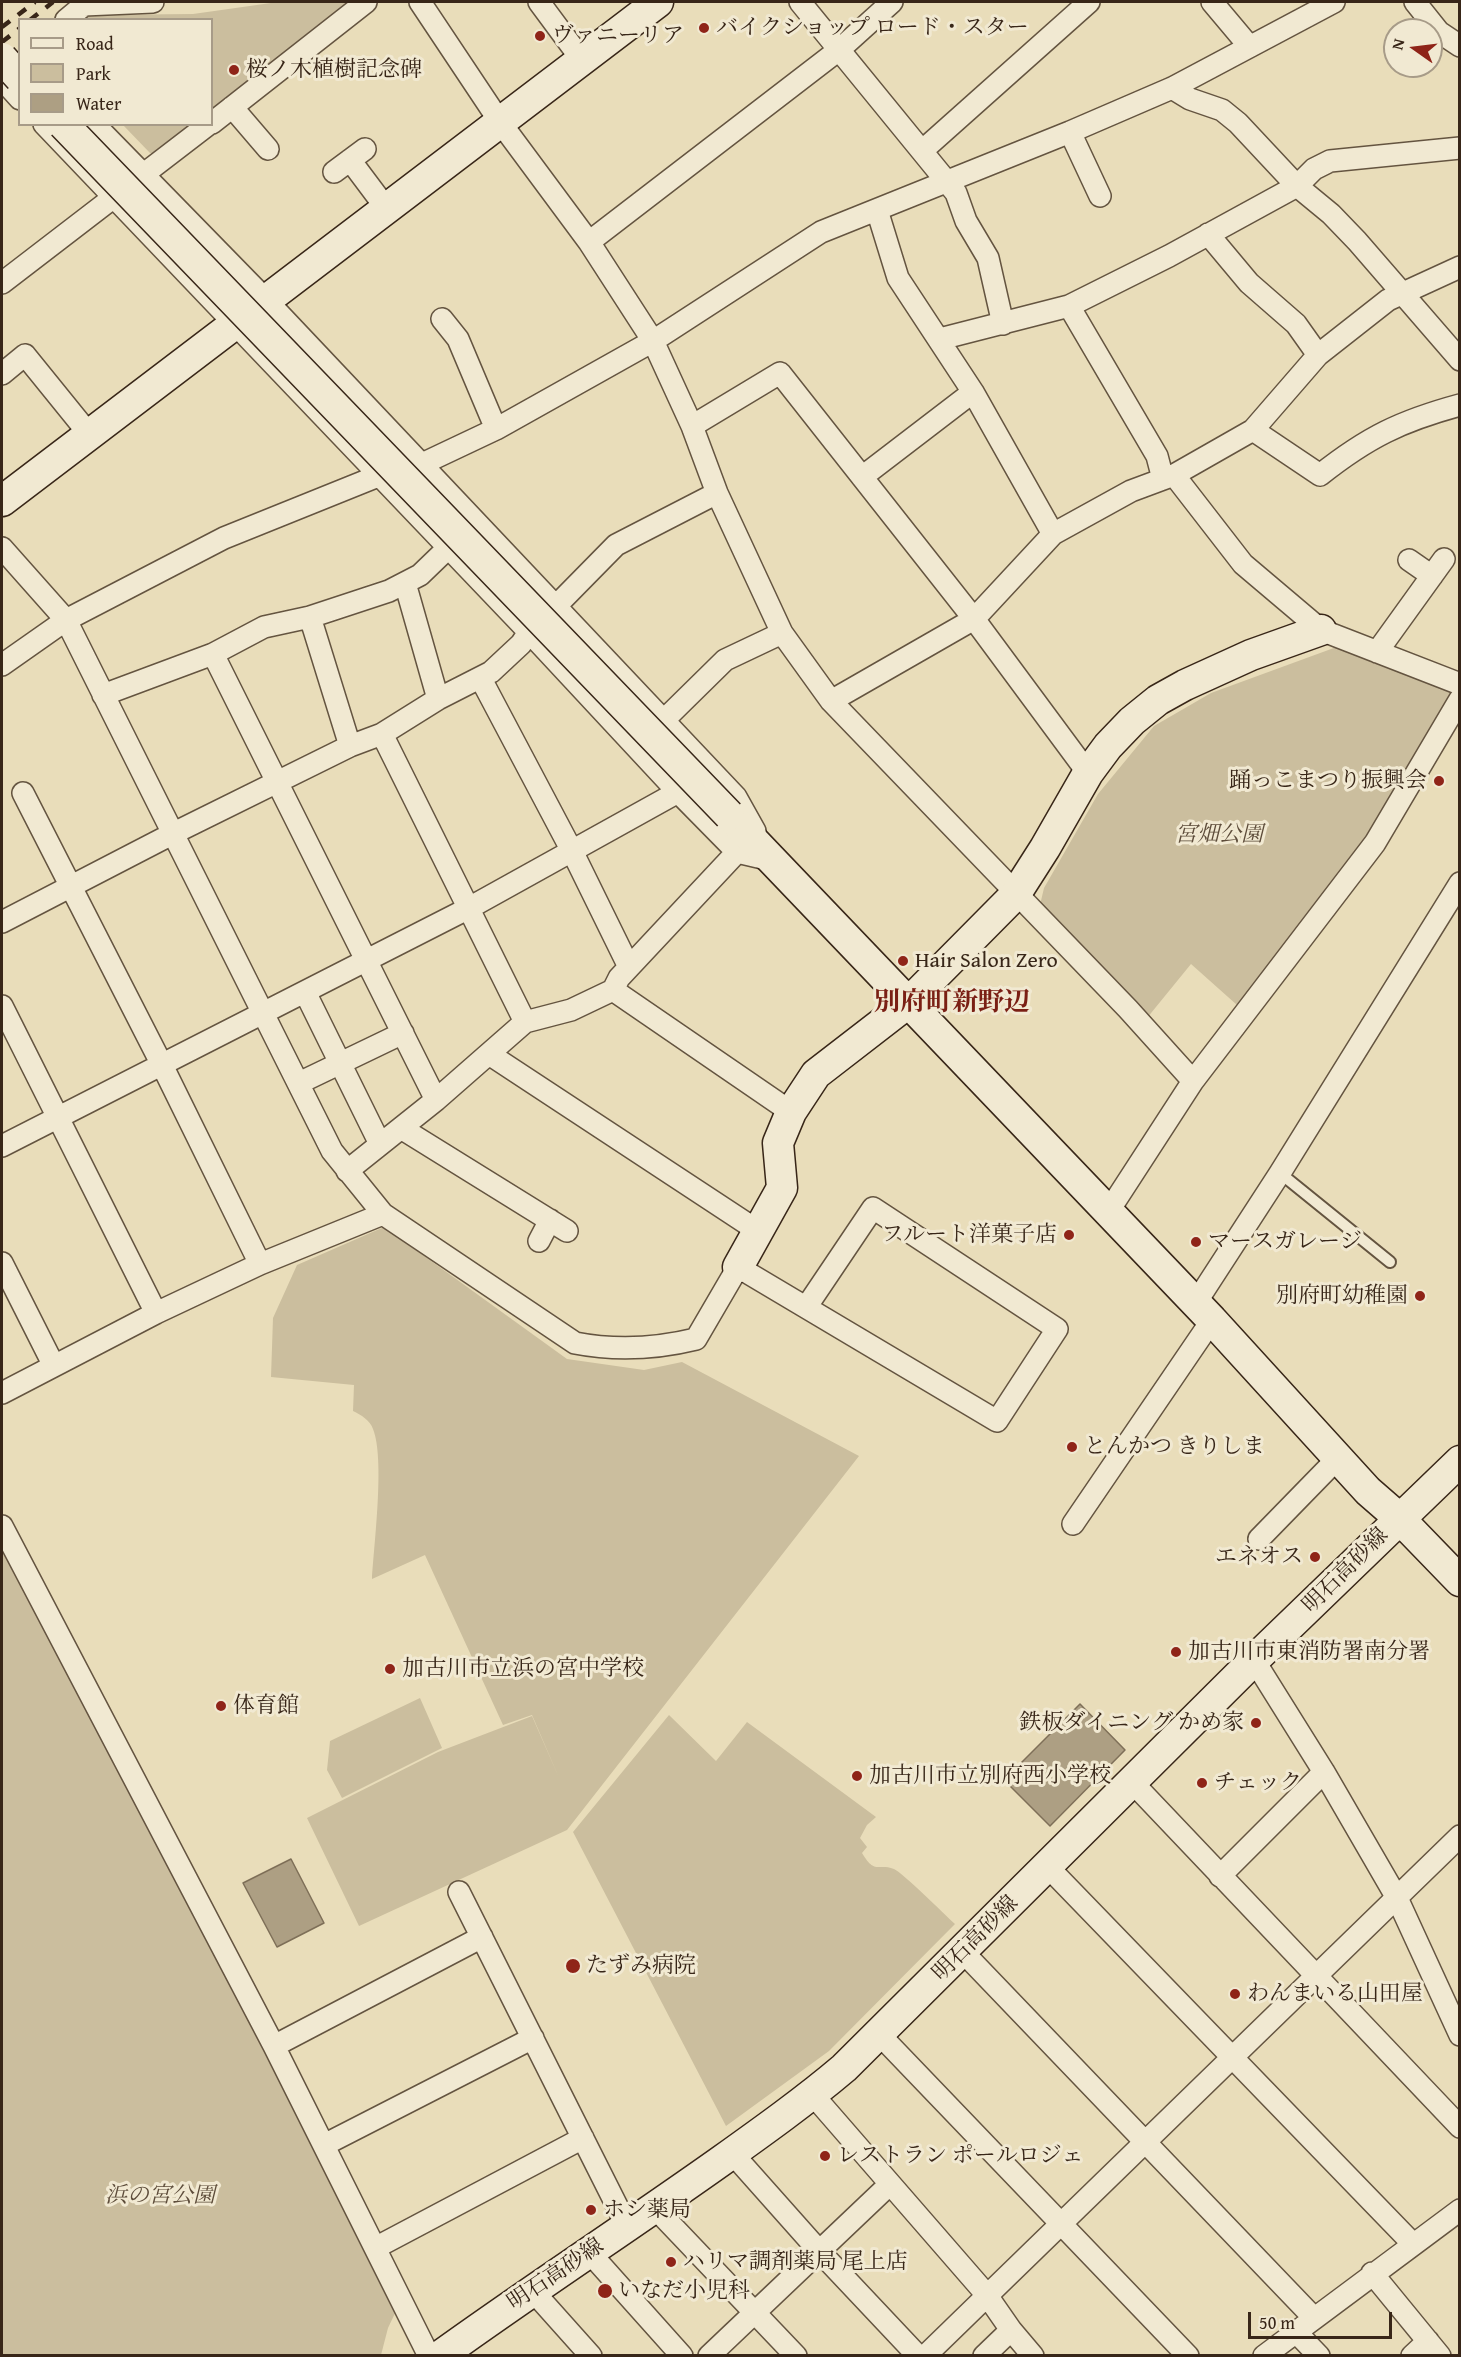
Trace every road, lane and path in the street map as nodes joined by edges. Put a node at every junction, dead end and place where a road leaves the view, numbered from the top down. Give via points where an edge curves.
1 (153, 2) edge
2 (366, 2) edge
3 (420, 2) edge
4 (539, 2) edge
5 (658, 2) edge
6 (800, 2) edge
7 (892, 2) edge
8 (1089, 2) edge
9 (1212, 2) edge
10 (1334, 2) edge
11 (1415, 2) edge
12 (68, 18) edge
13 (1249, 46) junction
14 (1460, 46) edge
15 (840, 49) junction
16 (18, 57) edge
17 (2, 58) edge
18 (582, 60) junction
19 (2, 69) edge
20 (18, 76) edge
21 (2, 79) edge
22 (1172, 87) junction
23 (18, 97) edge
24 (232, 107) junction
25 (213, 122) edge
26 (500, 122) junction
27 (46, 126) edge
28 (65, 126) edge
29 (96, 126) edge
30 (207, 126) edge
31 (1070, 132) junction
32 (1460, 148) edge
33 (268, 149) dead end
34 (922, 150) junction
35 (350, 160) dead end
36 (143, 175) junction
37 (947, 180) junction
38 (1297, 186) junction
39 (1100, 196) dead end
40 (113, 198) junction
41 (386, 208) junction
42 (877, 210) junction
43 (1208, 234) junction
44 (589, 242) junction
45 (1460, 267) edge
46 (2, 283) edge
47 (1403, 292) junction
48 (267, 301) junction
49 (1069, 306) junction
50 (442, 319) dead end
51 (1003, 324) junction
52 (233, 325) junction
53 (940, 339) junction
54 (653, 341) junction
55 (1318, 355) junction
56 (1460, 360) edge
57 (2, 374) edge
58 (973, 392) junction
59 (1460, 405) edge
60 (692, 426) junction
61 (496, 429) junction
62 (1253, 430) junction
63 (89, 434) junction
64 (422, 464) junction
65 (378, 476) junction
66 (862, 477) junction
67 (1168, 477) junction
68 (717, 493) junction
69 (2, 501) edge
70 (1053, 534) junction
71 (2, 548) edge
72 (448, 548) junction
73 (1409, 560) dead end
74 (405, 583) junction
75 (556, 606) junction
76 (310, 617) junction
77 (974, 619) junction
78 (66, 620) junction
79 (1321, 630) junction
80 (529, 632) junction
81 (782, 633) junction
82 (1377, 652) junction
83 (213, 654) junction
84 (2, 665) edge
85 (481, 679) junction
86 (1460, 684) edge
87 (103, 694) junction
88 (438, 699) junction
89 (1460, 699) edge
90 (831, 701) junction
91 (664, 720) junction
92 (382, 734) junction
93 (351, 746) junction
94 (1088, 773) junction
95 (276, 782) junction
96 (678, 792) junction
97 (23, 793) dead end
98 (172, 834) junction
99 (737, 852) junction
100 (573, 853) junction
101 (771, 860) junction
102 (1460, 883) edge
103 (70, 888) junction
104 (1015, 895) junction
105 (470, 908) junction
106 (2, 922) edge
107 (367, 961) junction
108 (629, 967) junction
109 (613, 990) junction
110 (305, 992) junction
111 (908, 1003) junction
112 (2, 1005) edge
113 (264, 1012) junction
114 (525, 1022) junction
115 (403, 1033) junction
116 (489, 1054) junction
117 (161, 1063) junction
118 (340, 1063) junction
119 (1193, 1081) junction
120 (299, 1083) junction
121 (436, 1100) junction
122 (791, 1112) junction
123 (58, 1115) junction
124 (400, 1128) junction
125 (380, 1144) junction
126 (2, 1146) edge
127 (347, 1171) junction
128 (1280, 1173) junction
129 (1108, 1212) junction
130 (383, 1214) junction
131 (758, 1231) junction
132 (539, 1241) dead end
133 (1390, 1262) dead end
134 (2, 1263) edge
135 (260, 1264) junction
136 (738, 1267) junction
137 (807, 1306) junction
138 (1203, 1312) junction
139 (156, 1313) junction
140 (54, 1366) junction
141 (2, 1393) edge
142 (1337, 1458) junction
143 (1460, 1461) edge
144 (1399, 1518) junction
145 (1073, 1524) dead end
146 (2, 1526) edge
147 (1259, 1539) dead end
148 (1460, 1581) edge
149 (1254, 1660) junction
150 (1324, 1772) junction
151 (1132, 1782) junction
152 (1460, 1836) edge
153 (1048, 1867) junction
154 (1220, 1876) junction
155 (459, 1892) dead end
156 (1397, 1898) junction
157 (482, 1937) junction
158 (962, 1951) junction
159 (1316, 1977) junction
160 (1458, 2029) edge
161 (879, 2034) junction
162 (533, 2038) junction
163 (274, 2046) junction
164 (1231, 2058) junction
165 (813, 2095) junction
166 (1460, 2127) edge
167 (583, 2138) junction
168 (1145, 2139) junction
169 (324, 2145) junction
170 (732, 2153) junction
171 (888, 2185) junction
172 (655, 2208) junction
173 (1460, 2210) edge
174 (1059, 2224) junction
175 (628, 2228) junction
176 (1413, 2244) junction
177 (375, 2248) junction
178 (589, 2252) junction
179 (820, 2252) junction
180 (1372, 2273) junction
181 (532, 2290) junction
182 (986, 2295) junction
183 (756, 2312) junction
184 (1314, 2318) junction
185 (1011, 2330) junction
186 (1296, 2332) junction
187 (1434, 2348) edge
188 (429, 2355) edge
189 (440, 2355) edge
190 (591, 2355) edge
191 (682, 2355) edge
192 (709, 2355) edge
193 (796, 2355) edge
194 (918, 2355) edge
195 (925, 2355) edge
196 (984, 2355) edge
197 (1033, 2355) edge
198 (1188, 2355) edge
199 (1264, 2355) edge
200 (1319, 2355) edge
201 (1412, 2355) edge

1 - 12 street via 84,5
2 - 24 street
3 - 26 street
4 - 18 street
5 - 18 street
6 - 15 street
7 - 15 street
8 - 34 street
9 - 13 street
10 - 13 street
11 - 14 street via 1439,32
13 - 22 street
15 - 34 street
15 - 44 street
16 - 19 street
17 - 20 street, bridge
18 - 26 street
21 - 23 street
22 - 31 street
22 - 38 street via 1190,99 1222,110
24 - 25 street
24 - 33 street
26 - 41 street
26 - 44 street
27 - 40 street
28 - 101 street, bridge
29 - 36 street
30 - 36 street
31 - 37 street
31 - 39 street
32 - 38 street via 1330,161 1314,169
34 - 37 street
35 - 41 street
36 - 40 street
36 - 48 street
37 - 42 street
37 - 51 street via 988,258
38 - 43 street
38 - 47 street via 1331,214
40 - 46 street
40 - 52 street
41 - 48 street
42 - 53 street via 898,278
42 - 54 street via 821,232
43 - 49 street
43 - 55 street via 1249,283 1296,324
44 - 54 street
45 - 47 street
47 - 55 street
47 - 56 street
48 - 52 street
48 - 64 street
49 - 51 street
49 - 67 street
50 - 61 street via 458,339
51 - 53 street
52 - 63 street
52 - 65 street
53 - 58 street
54 - 60 street
54 - 61 street
55 - 62 street
57 - 63 street via 25,355
58 - 66 street
58 - 70 street
59 - 62 street via 1428,413 1378,434 1320,475
60 - 66 street via 780,373
60 - 68 street
61 - 64 street
62 - 67 street
63 - 69 street
64 - 75 street
65 - 72 street
65 - 78 street via 224,538
66 - 77 street
67 - 70 street via 1131,491
67 - 79 street via 1243,564
68 - 75 street via 616,545
68 - 81 street
70 - 77 street
71 - 78 street
72 - 74 street via 420,575
72 - 80 street
73 - 82 street via 1438,567
74 - 76 street
74 - 88 street
75 - 91 street
76 - 83 street via 264,627
76 - 93 street
77 - 90 street
77 - 94 street
78 - 84 street
78 - 87 street
79 - 82 street
79 - 94 street via 1217,670 1158,700 1108,746
80 - 85 street
80 - 96 street
81 - 90 street
81 - 91 street via 725,660
82 - 86 street
83 - 87 street
83 - 95 street
85 - 88 street
85 - 100 street
87 - 98 street
88 - 92 street
89 - 119 street via 1375,843
90 - 104 street
91 - 101 street via 736,797
92 - 93 street
92 - 105 street
93 - 95 street
94 - 104 street
95 - 98 street
95 - 107 street
96 - 99 street
96 - 100 street
97 - 103 street
98 - 103 street
98 - 113 street
99 - 101 street
99 - 108 street
100 - 105 street
100 - 108 street
101 - 111 street
102 - 128 street
103 - 106 street
103 - 117 street
104 - 111 street
104 - 119 street
105 - 107 street
105 - 114 street
107 - 110 street
107 - 115 street
108 - 109 street
109 - 114 street via 571,1010
109 - 122 street
110 - 113 street
110 - 118 street
111 - 122 street via 816,1074
111 - 129 street
112 - 123 street
113 - 117 street
113 - 120 street
114 - 116 street
115 - 118 street
115 - 121 street
116 - 121 street
116 - 131 street
117 - 123 street
117 - 135 street
118 - 120 street
118 - 125 street
119 - 129 street
120 - 127 street via 332,1151
121 - 124 street
122 - 131 street via 778,1143 782,1188
123 - 126 street
123 - 139 street
124 - 125 street
124 - 132 street via 559,1225
125 - 127 street
127 - 130 street
128 - 133 lane
128 - 138 street
129 - 138 street
130 - 135 street
130 - 136 street via 575,1343 606,1349 663,1347 696,1339
131 - 136 street
134 - 140 street
135 - 139 street
136 - 137 street
137 - 137 street via 997,1421 1057,1329 873,1208
138 - 142 street
138 - 145 street via 1108,1487
139 - 140 street
140 - 141 street
142 - 144 street
142 - 147 street
143 - 144 street, 明石高砂線
144 - 148 street
144 - 149 street, 明石高砂線
146 - 163 street
149 - 150 street
149 - 151 street, 明石高砂線
150 - 154 street
150 - 156 street
151 - 153 street, 明石高砂線
151 - 154 street
152 - 156 street
153 - 158 street, 明石高砂線
153 - 164 street
154 - 159 street
155 - 157 street
156 - 159 street
156 - 160 street
157 - 162 street
157 - 163 street
158 - 161 street, 明石高砂線
158 - 168 street
159 - 164 street
159 - 166 street
161 - 165 street, 明石高砂線
161 - 174 street
162 - 167 street
162 - 169 street
163 - 169 street
164 - 168 street
164 - 176 street
165 - 170 street, 明石高砂線
165 - 171 street
167 - 175 street
167 - 177 street
168 - 174 street
168 - 184 street
169 - 177 street
170 - 172 street, 明石高砂線
170 - 179 street
171 - 179 street
171 - 182 street
172 - 175 street, 明石高砂線
172 - 183 street
173 - 176 street
174 - 182 street
174 - 198 street
175 - 178 street, 明石高砂線
176 - 180 street
177 - 188 street
178 - 181 street, 明石高砂線
178 - 191 street
179 - 183 street
179 - 194 street
180 - 184 street
180 - 187 street
181 - 189 street, 明石高砂線
181 - 190 street
182 - 185 street
182 - 195 street
183 - 192 street
183 - 193 street
184 - 186 street
185 - 196 street
185 - 197 street
186 - 199 street
186 - 200 street
187 - 201 street

